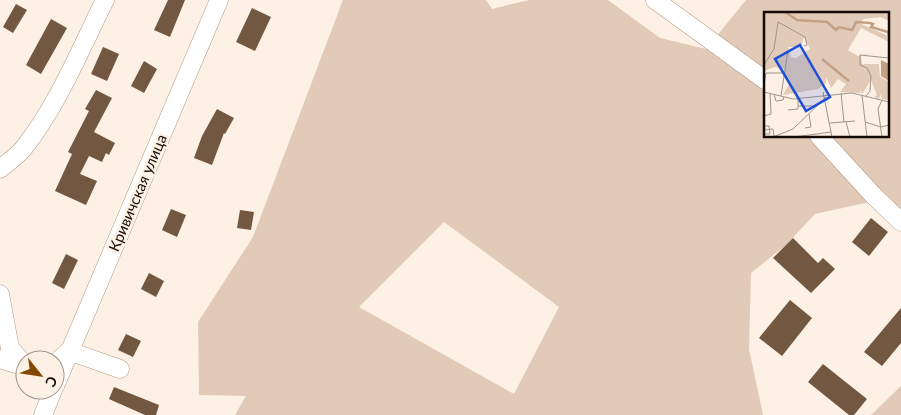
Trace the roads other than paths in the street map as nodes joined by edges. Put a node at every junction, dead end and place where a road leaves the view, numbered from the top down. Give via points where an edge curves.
1 (105, 0) edge
2 (219, 0) edge
3 (656, 0) edge
4 (764, 79) edge
5 (821, 138) edge
6 (0, 169) edge
7 (901, 222) edge
8 (0, 294) edge
9 (65, 350) edge
10 (15, 354) edge
11 (65, 357) edge
12 (0, 359) edge
13 (15, 363) edge
14 (120, 369) dead end
15 (49, 400) edge
16 (43, 415) edge

1 - 6 street via 73,67 43,118 22,150
2 - 9 street, Кривичская улица via 192,68
3 - 4 street
5 - 7 street
8 - 10 street via 10,348
11 - 14 street
12 - 13 street
15 - 16 street

